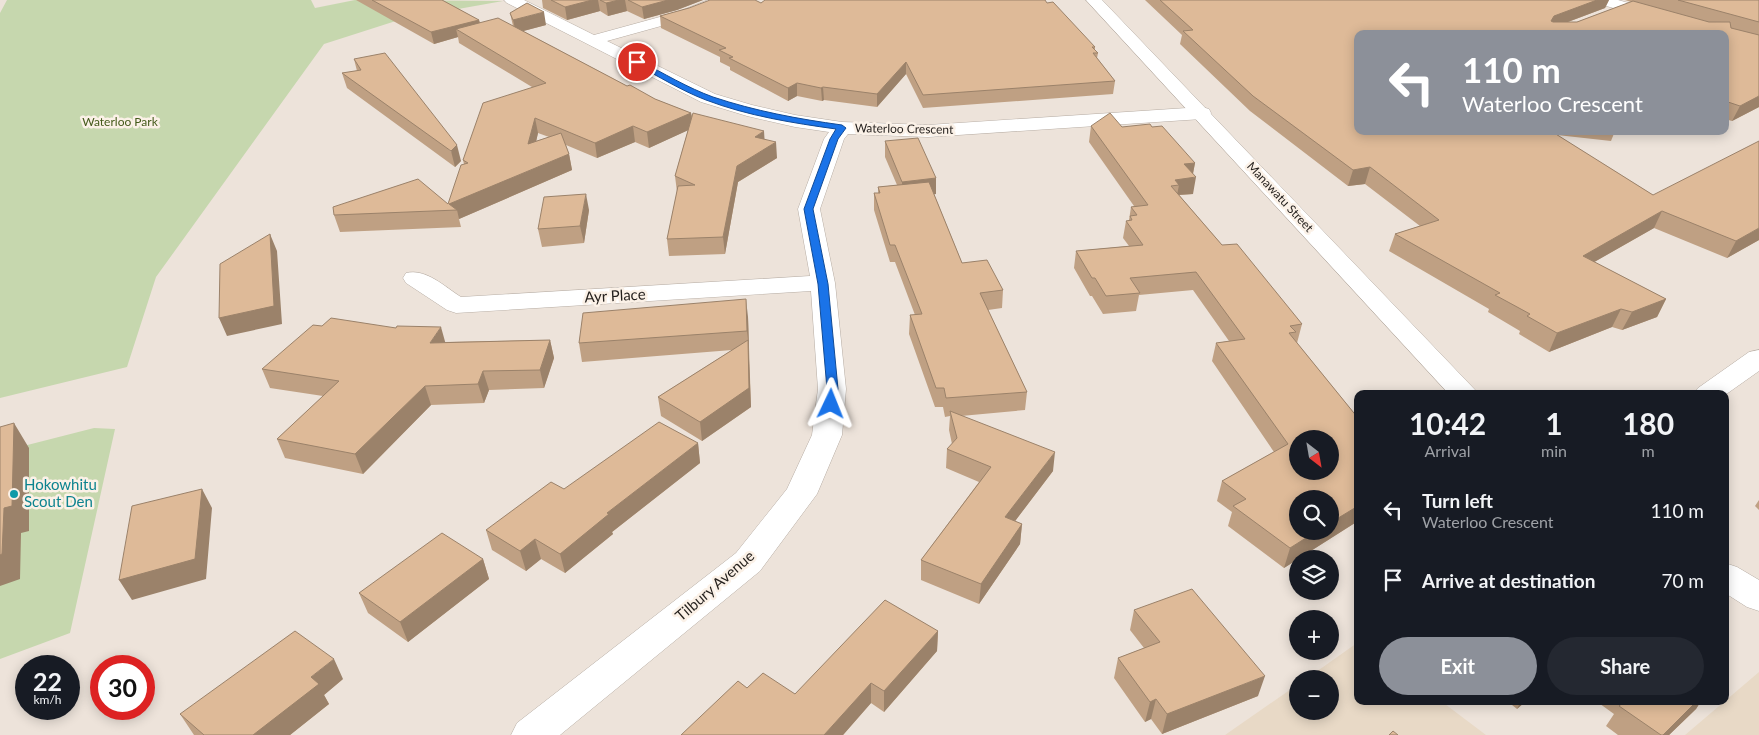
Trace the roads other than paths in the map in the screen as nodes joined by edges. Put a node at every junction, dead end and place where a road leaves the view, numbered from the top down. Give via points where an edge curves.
1 (512, 0) edge
2 (722, 0) edge
3 (1094, 0) edge
4 (1601, 0) edge
5 (1627, 7) junction
6 (1600, 17) edge
7 (1709, 30) edge
8 (593, 40) junction
9 (1202, 113) junction
10 (842, 128) junction
11 (415, 278) dead end
12 (823, 284) junction
13 (1759, 358) edge
14 (1461, 390) edge
15 (1714, 390) edge
16 (1729, 578) edge
17 (1759, 597) edge
18 (531, 735) edge

1 - 8 street, Waterloo Crescent
2 - 8 street
3 - 9 street, Manawatu Street
4 - 5 street
5 - 6 street
5 - 7 street
8 - 10 street, Waterloo Crescent via 708,98 795,121
9 - 10 street, Waterloo Crescent via 928,131
9 - 14 street, Manawatu Street
10 - 12 street, Tilbury Avenue via 834,139 809,209
11 - 12 street, Ayr Place via 456,305
12 - 18 street, Tilbury Avenue via 832,389 827,435 801,494 748,562
13 - 15 street
16 - 17 street

